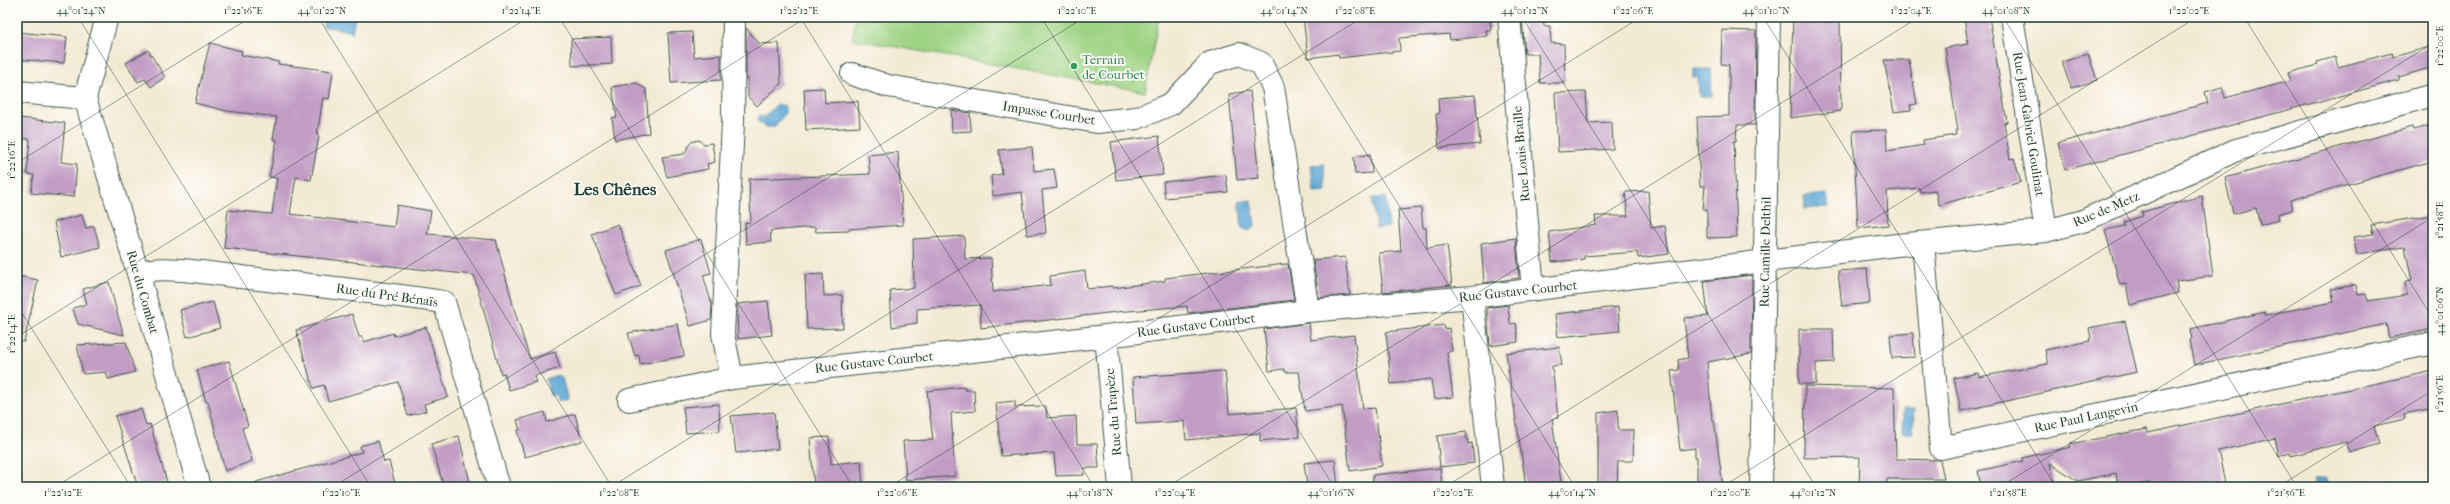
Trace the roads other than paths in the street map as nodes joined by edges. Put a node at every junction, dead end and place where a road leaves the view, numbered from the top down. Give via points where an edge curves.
1 (107, 17) edge
2 (734, 17) edge
3 (1509, 17) edge
4 (1768, 17) edge
5 (2012, 17) edge
6 (852, 74) dead end
7 (17, 92) edge
8 (2433, 95) edge
9 (85, 98) junction
10 (2046, 231) junction
11 (1923, 243) junction
12 (1765, 262) junction
13 (138, 273) junction
14 (1533, 290) junction
15 (1472, 297) junction
16 (1308, 311) junction
17 (1106, 336) junction
18 (2433, 343) edge
19 (732, 378) junction
20 (629, 400) dead end
21 (199, 487) edge
22 (499, 487) edge
23 (1120, 487) edge
24 (1493, 487) edge
25 (1761, 487) edge

1 - 9 street
2 - 19 street via 733,123 723,334
3 - 14 street, Rue Louis Braille
4 - 12 street, Rue Camille Delthil
5 - 10 street, Rue Jean-Gabriel Goulinat
6 - 16 street, Impasse Courbet via 888,86 1097,122 1137,118 1171,104 1210,62 1239,54 1261,63 1273,87
7 - 9 street
8 - 10 street, Rue de Metz via 2236,150 2083,221
9 - 13 street, Rue du Combat
10 - 11 street, Rue de Metz
11 - 12 street, Rue de Metz
11 - 18 street, Rue Paul Langevin via 1941,448
12 - 14 street, Rue Gustave Courbet
12 - 25 street, Rue Camille Delthil
13 - 21 street, Rue du Combat
13 - 22 street, Rue du Pré Bénaïs via 151,269 219,274 444,302
14 - 15 street, Rue Gustave Courbet
15 - 16 street, Rue Gustave Courbet
15 - 24 street
16 - 17 street, Rue Gustave Courbet
17 - 19 street, Rue Gustave Courbet
17 - 23 street, Rue du Trapèze
19 - 20 street, Rue Gustave Courbet

